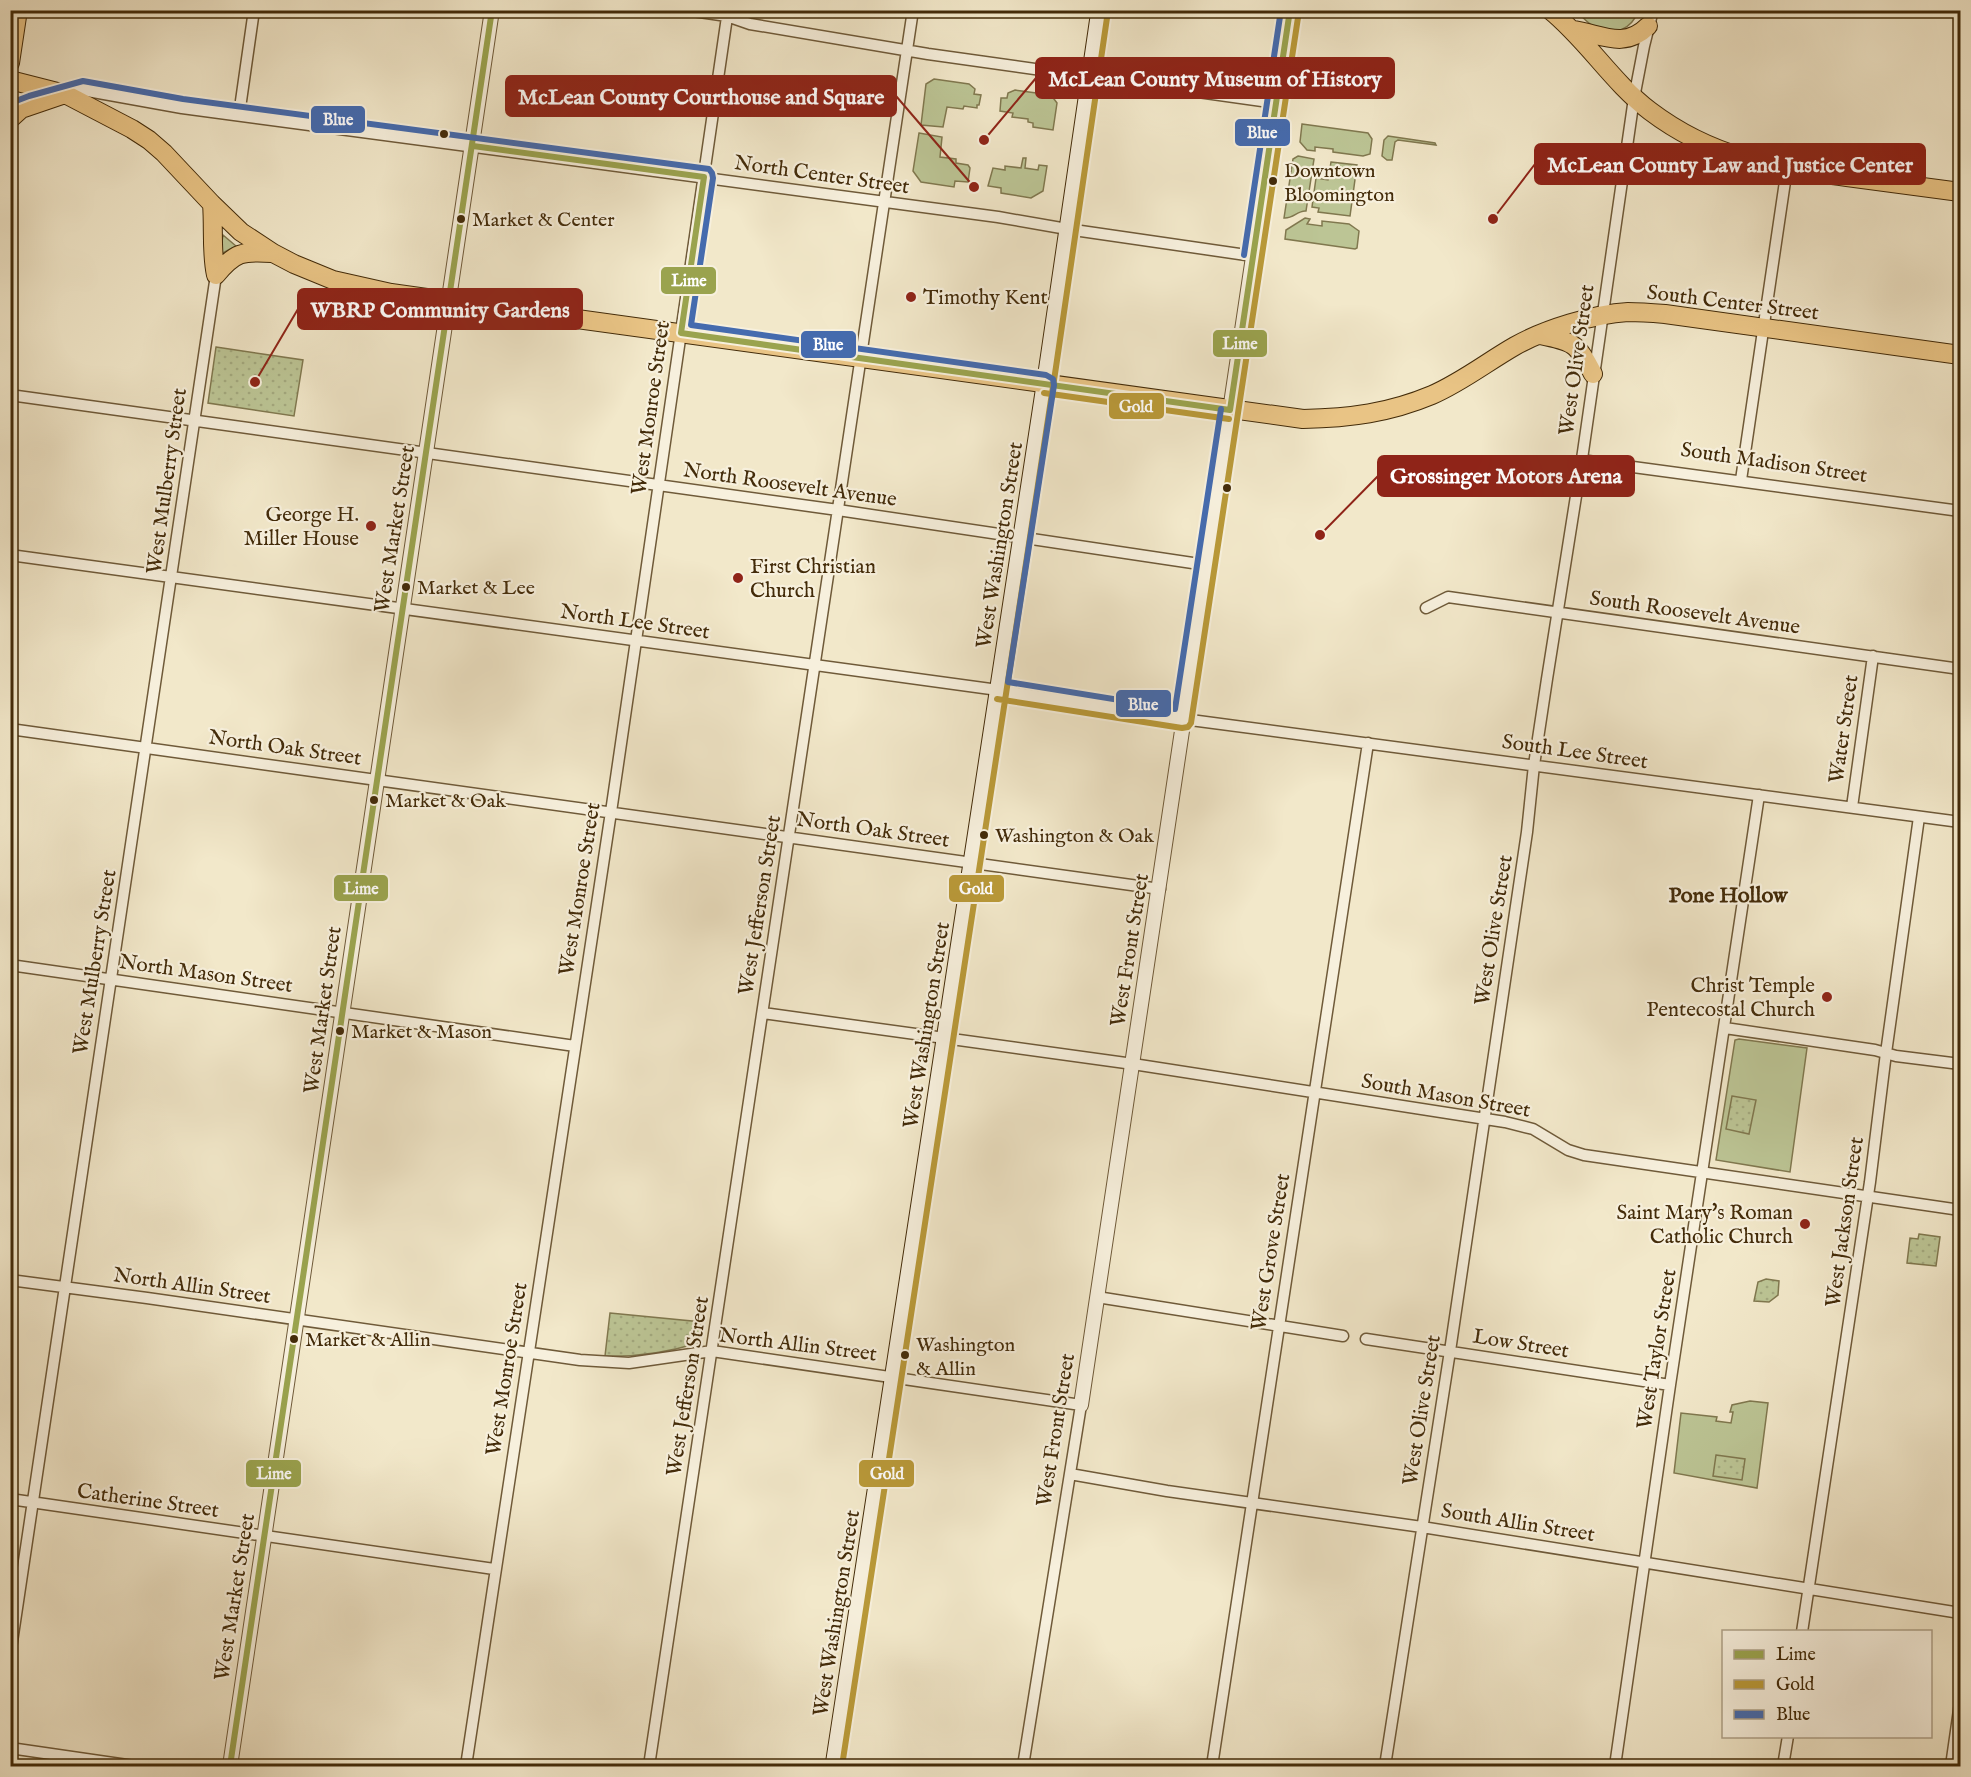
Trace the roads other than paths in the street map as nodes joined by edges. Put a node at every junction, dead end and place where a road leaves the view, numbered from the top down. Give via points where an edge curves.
1 (18, 10) edge
2 (255, 10) edge
3 (492, 10) edge
4 (686, 10) edge
5 (913, 10) edge
6 (1099, 10) edge
7 (1290, 10) edge
8 (1550, 10) edge
9 (728, 13) edge
10 (1651, 18) edge
11 (1573, 30) junction
12 (907, 50) junction
13 (10, 63) edge
14 (1088, 76) junction
15 (10, 80) edge
16 (65, 94) junction
17 (1634, 98) junction
18 (1276, 103) junction
19 (239, 115) junction
20 (10, 119) edge
21 (473, 146) junction
22 (1787, 168) junction
23 (704, 177) junction
24 (1960, 192) edge
25 (884, 202) junction
26 (212, 204) junction
27 (1068, 229) junction
28 (273, 253) junction
29 (1253, 256) junction
30 (216, 275) junction
31 (449, 300) junction
32 (1602, 316) junction
33 (1762, 327) junction
34 (681, 333) junction
35 (1538, 334) junction
36 (1960, 355) edge
37 (861, 358) junction
38 (1593, 374) junction
39 (1045, 384) junction
40 (10, 395) edge
41 (1230, 410) junction
42 (195, 422) junction
43 (428, 452) junction
44 (1581, 460) junction
45 (1741, 480) junction
46 (658, 485) junction
47 (838, 510) junction
48 (1960, 511) edge
49 (1022, 537) junction
50 (10, 555) edge
51 (1206, 565) junction
52 (172, 577) junction
53 (403, 608) junction
54 (1426, 608) dead end
55 (1557, 613) junction
56 (636, 641) junction
57 (1873, 656) junction
58 (815, 666) junction
59 (1960, 669) edge
60 (998, 690) junction
61 (1183, 719) junction
62 (10, 729) edge
63 (1368, 742) junction
64 (146, 747) junction
65 (1534, 765) junction
66 (377, 780) junction
67 (1759, 795) junction
68 (1852, 807) junction
69 (611, 812) junction
70 (1919, 817) junction
71 (1960, 822) edge
72 (789, 837) junction
73 (972, 862) junction
74 (1160, 889) junction
75 (10, 965) edge
76 (111, 979) junction
77 (342, 1012) junction
78 (763, 1014) junction
79 (1725, 1028) junction
80 (945, 1038) junction
81 (575, 1046) junction
82 (1886, 1053) junction
83 (1133, 1064) junction
84 (1960, 1064) edge
85 (1314, 1092) junction
86 (1484, 1119) junction
87 (1702, 1173) junction
88 (1868, 1197) junction
89 (1960, 1210) edge
90 (10, 1280) edge
91 (65, 1287) junction
92 (1097, 1298) junction
93 (297, 1320) junction
94 (1279, 1325) junction
95 (1342, 1336) dead end
96 (1366, 1338) dead end
97 (712, 1351) junction
98 (1450, 1351) junction
99 (529, 1353) junction
100 (893, 1376) junction
101 (1670, 1385) junction
102 (1081, 1404) junction
103 (1070, 1474) junction
104 (10, 1499) edge
105 (1252, 1501) junction
106 (33, 1503) junction
107 (1422, 1527) junction
108 (265, 1537) junction
109 (1645, 1562) junction
110 (495, 1569) junction
111 (1808, 1588) junction
112 (1960, 1613) edge
113 (1802, 1630) edge
114 (10, 1655) edge
115 (1960, 1702) edge
116 (1788, 1738) edge
117 (10, 1748) edge
118 (134, 1767) edge
119 (230, 1767) edge
120 (466, 1767) edge
121 (649, 1767) edge
122 (833, 1767) edge
123 (1023, 1767) edge
124 (1212, 1767) edge
125 (1384, 1767) edge
126 (1615, 1767) edge
127 (1783, 1767) edge
128 (1952, 1767) edge

1 - 13 main road
2 - 19 street
3 - 21 street, West Market Street
4 - 9 street
5 - 12 street, West Jefferson Street
6 - 14 main road, West Washington Street
7 - 18 street, West Front Street
8 - 11 main road
9 - 12 street via 750,24
9 - 23 street, West Monroe Street
10 - 11 main road via 1636,35 1611,40
10 - 17 street, West Olive Street
11 - 17 main road
12 - 14 street
12 - 25 street, West Jefferson Street
14 - 18 street
14 - 27 main road, West Washington Street
15 - 16 main road
16 - 19 street, North Center Street via 82,90
16 - 20 main road via 21,109
16 - 26 main road via 149,140
17 - 22 main road via 1697,141 1755,162
17 - 32 street, West Olive Street
18 - 29 street, West Front Street
19 - 21 street, North Center Street
21 - 23 street, North Center Street
21 - 31 street, West Market Street
22 - 24 main road
22 - 33 street
23 - 25 street, North Center Street
23 - 34 street, West Monroe Street
25 - 27 street, North Center Street
25 - 37 street, West Jefferson Street
26 - 28 main road via 241,232
26 - 30 main road
27 - 29 street, North Center Street
27 - 39 main road, West Washington Street
28 - 30 main road via 234,257
28 - 31 main road via 333,280
29 - 41 street, West Front Street
30 - 42 street, West Mulberry Street
31 - 34 main road
31 - 43 street, West Market Street
32 - 33 main road, South Center Street via 1628,312 1665,314
32 - 35 main road, South Center Street
32 - 38 street, West Olive Street
33 - 36 main road, South Center Street
33 - 45 street
34 - 37 main road
34 - 46 street, West Monroe Street
35 - 38 main road via 1577,347
35 - 41 main road, South Center Street via 1443,390 1389,411 1303,419
37 - 39 main road
37 - 47 street, West Jefferson Street
38 - 44 street, West Olive Street
39 - 41 main road
39 - 49 main road, West Washington Street
40 - 42 street, North Roosevelt Avenue
41 - 51 street, West Front Street
42 - 43 street, North Roosevelt Avenue
42 - 52 street, West Mulberry Street
43 - 46 street, North Roosevelt Avenue
43 - 53 street, West Market Street
44 - 45 street, South Madison Street
44 - 55 street, West Olive Street
45 - 48 street, South Madison Street
46 - 47 street, North Roosevelt Avenue
46 - 56 street, West Monroe Street
47 - 49 street, North Roosevelt Avenue
47 - 58 street, West Jefferson Street
49 - 51 street, North Roosevelt Avenue
49 - 60 main road, West Washington Street
50 - 52 street, North Lee Street
51 - 61 street, West Front Street
52 - 53 street, North Lee Street
52 - 64 street, West Mulberry Street
53 - 56 street, North Lee Street
53 - 66 street, West Market Street
54 - 55 street, South Roosevelt Avenue via 1448,597
55 - 57 street, South Roosevelt Avenue
55 - 65 street, West Olive Street
56 - 58 street, North Lee Street
56 - 69 street, West Monroe Street
57 - 59 street, South Roosevelt Avenue
57 - 68 street, Water Street
58 - 60 street, North Lee Street
58 - 72 street, West Jefferson Street
60 - 61 street, North Lee Street
60 - 73 main road, West Washington Street
61 - 63 street, South Lee Street
61 - 74 street, West Front Street
62 - 64 street, North Oak Street
63 - 65 street, South Lee Street
63 - 85 street, West Grove Street
64 - 66 street, North Oak Street
64 - 76 street, West Mulberry Street
65 - 67 street, South Lee Street
65 - 86 street, West Olive Street
66 - 69 street, North Oak Street
66 - 77 street, West Market Street
67 - 68 street, South Lee Street
67 - 79 street, West Taylor Street
68 - 70 street, South Lee Street
69 - 72 street, North Oak Street
69 - 81 street, West Monroe Street
70 - 71 street, South Lee Street
70 - 82 street, West Jackson Street
72 - 73 street, North Oak Street
72 - 78 street, West Jefferson Street
73 - 74 street, North Oak Street
73 - 80 main road, West Washington Street
74 - 83 street, West Front Street
75 - 76 street, North Mason Street
76 - 77 street, North Mason Street
76 - 91 street, West Mulberry Street
77 - 81 street, North Mason Street
77 - 93 street, West Market Street
78 - 80 street
78 - 97 street, West Jefferson Street
79 - 82 street
79 - 87 street, West Taylor Street
80 - 83 street
80 - 100 main road, West Washington Street
81 - 99 street, West Monroe Street
82 - 84 street
82 - 88 street, West Jackson Street
83 - 85 street, South Mason Street
83 - 92 street, West Front Street
85 - 86 street, South Mason Street
85 - 94 street, West Grove Street
86 - 87 street, South Mason Street via 1533,1129 1584,1155
86 - 98 street, West Olive Street
87 - 88 street, South Mason Street
87 - 101 street, West Taylor Street
88 - 89 street, South Mason Street
88 - 111 street, West Jackson Street
90 - 91 street, North Allin Street
91 - 93 street, North Allin Street
91 - 106 street, West Mulberry Street
92 - 94 street
92 - 102 street, West Front Street
93 - 99 street, North Allin Street
93 - 108 street, West Market Street
94 - 95 street
94 - 105 street, West Grove Street
96 - 98 street, Low Street
97 - 99 street, North Allin Street via 629,1363
97 - 100 street, North Allin Street
97 - 121 street, West Jefferson Street
98 - 101 street, Low Street
98 - 107 street, West Olive Street
99 - 110 street, West Monroe Street
100 - 102 street, North Allin Street
100 - 122 main road, West Washington Street
101 - 109 street, West Taylor Street
102 - 103 street, West Front Street
103 - 105 street, South Allin Street
103 - 123 street, West Front Street
104 - 106 street, Catherine Street
105 - 107 street, South Allin Street
105 - 124 street, West Grove Street
106 - 108 street, Catherine Street
106 - 114 street, West Mulberry Street
107 - 109 street, South Allin Street
107 - 125 street, West Olive Street
108 - 110 street, Catherine Street
108 - 119 street, West Market Street
109 - 111 street, South Allin Street
109 - 126 street, West Taylor Street
110 - 120 street, West Monroe Street
111 - 112 street, South Allin Street
111 - 113 street, West Jackson Street
115 - 128 street
116 - 127 street
117 - 118 street

